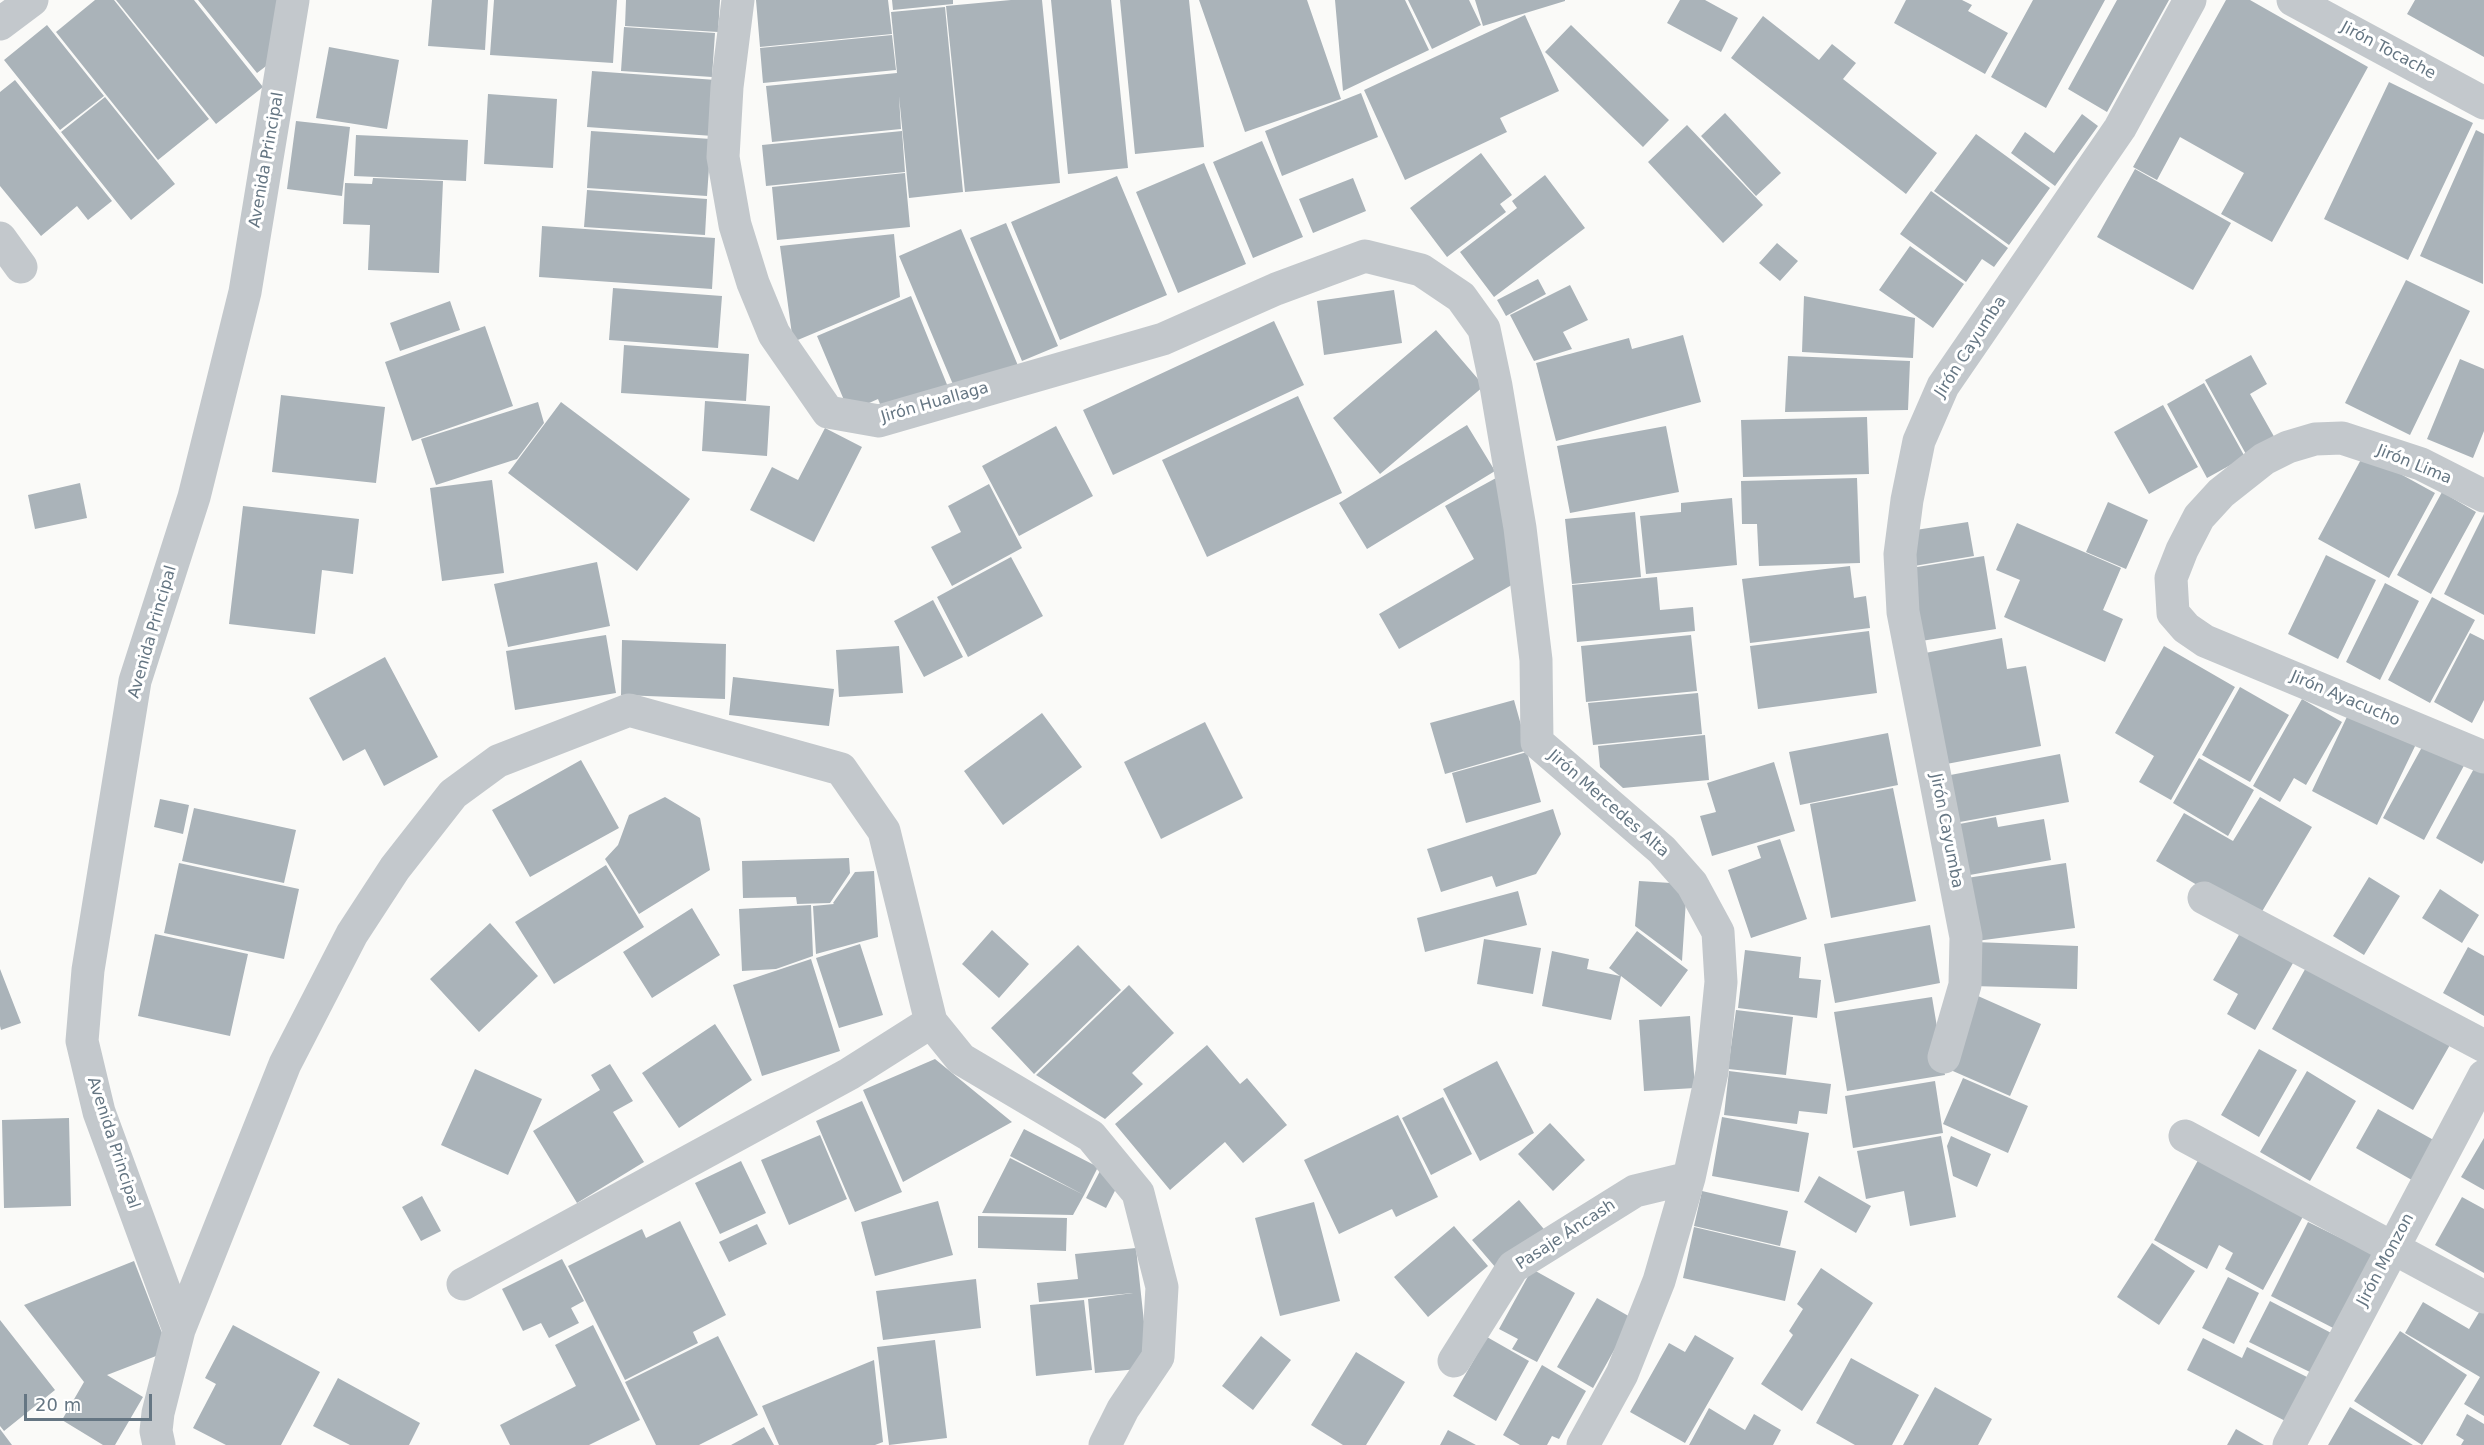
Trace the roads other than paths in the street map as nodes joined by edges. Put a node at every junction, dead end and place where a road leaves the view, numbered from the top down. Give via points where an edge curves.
1 (32, 0) edge
2 (293, 0) edge
3 (738, 0) edge
4 (2190, 0) edge
5 (2293, 0) edge
6 (0, 24) edge
7 (2484, 103) edge
8 (0, 238) edge
9 (21, 267) dead end
10 (1421, 270) joint
11 (2342, 438) joint
12 (2484, 496) edge
13 (2484, 757) edge
14 (2205, 898) dead end
15 (931, 1022) junction
16 (2484, 1046) edge
17 (1944, 1057) dead end
18 (2484, 1076) edge
19 (2185, 1136) dead end
20 (1689, 1178) junction
21 (2393, 1247) junction
22 (463, 1284) dead end
23 (2484, 1297) edge
24 (179, 1330) junction
25 (1454, 1361) dead end
26 (159, 1445) edge
27 (1105, 1445) edge
28 (1583, 1445) edge
29 (2289, 1445) edge

1 - 6 street
2 - 24 street, Avenida Principal via 245,292 194,497 135,681 87,982 82,1041 99,1112
3 - 10 street, Jirón Huallaga via 723,157 735,225 774,334 828,412 879,421 1163,339 1365,256
4 - 17 street, Jirón Cayumba via 2120,128 1942,386 1919,441 1900,554 1903,612 1966,937 1965,985
5 - 7 street, Jirón Tocache
8 - 9 street
10 - 20 street, Jirón Mercedes Alta via 1461,297 1484,329 1520,528 1536,660 1537,742 1662,850 1692,884 1718,932 1721,982 1712,1071
11 - 12 street, Jirón Lima via 2421,464
11 - 13 street, Jirón Ayacucho via 2315,439 2288,447 2264,459 2221,493 2199,517 2182,550 2171,578 2173,613 2205,641
14 - 16 street
15 - 22 street via 849,1074
15 - 24 street via 884,831 841,769 629,710 498,761 453,794 352,934 285,1065
15 - 27 street via 961,1059 1091,1136 1138,1193 1162,1287 1158,1357 1123,1408
18 - 21 street, Jirón Monzon
19 - 21 street
20 - 25 street, Pasaje Áncash via 1635,1191 1513,1267
20 - 28 street, Jirón Mercedes Alta via 1659,1281 1622,1374
21 - 23 street
21 - 29 street, Jirón Monzon
24 - 26 street via 158,1413

